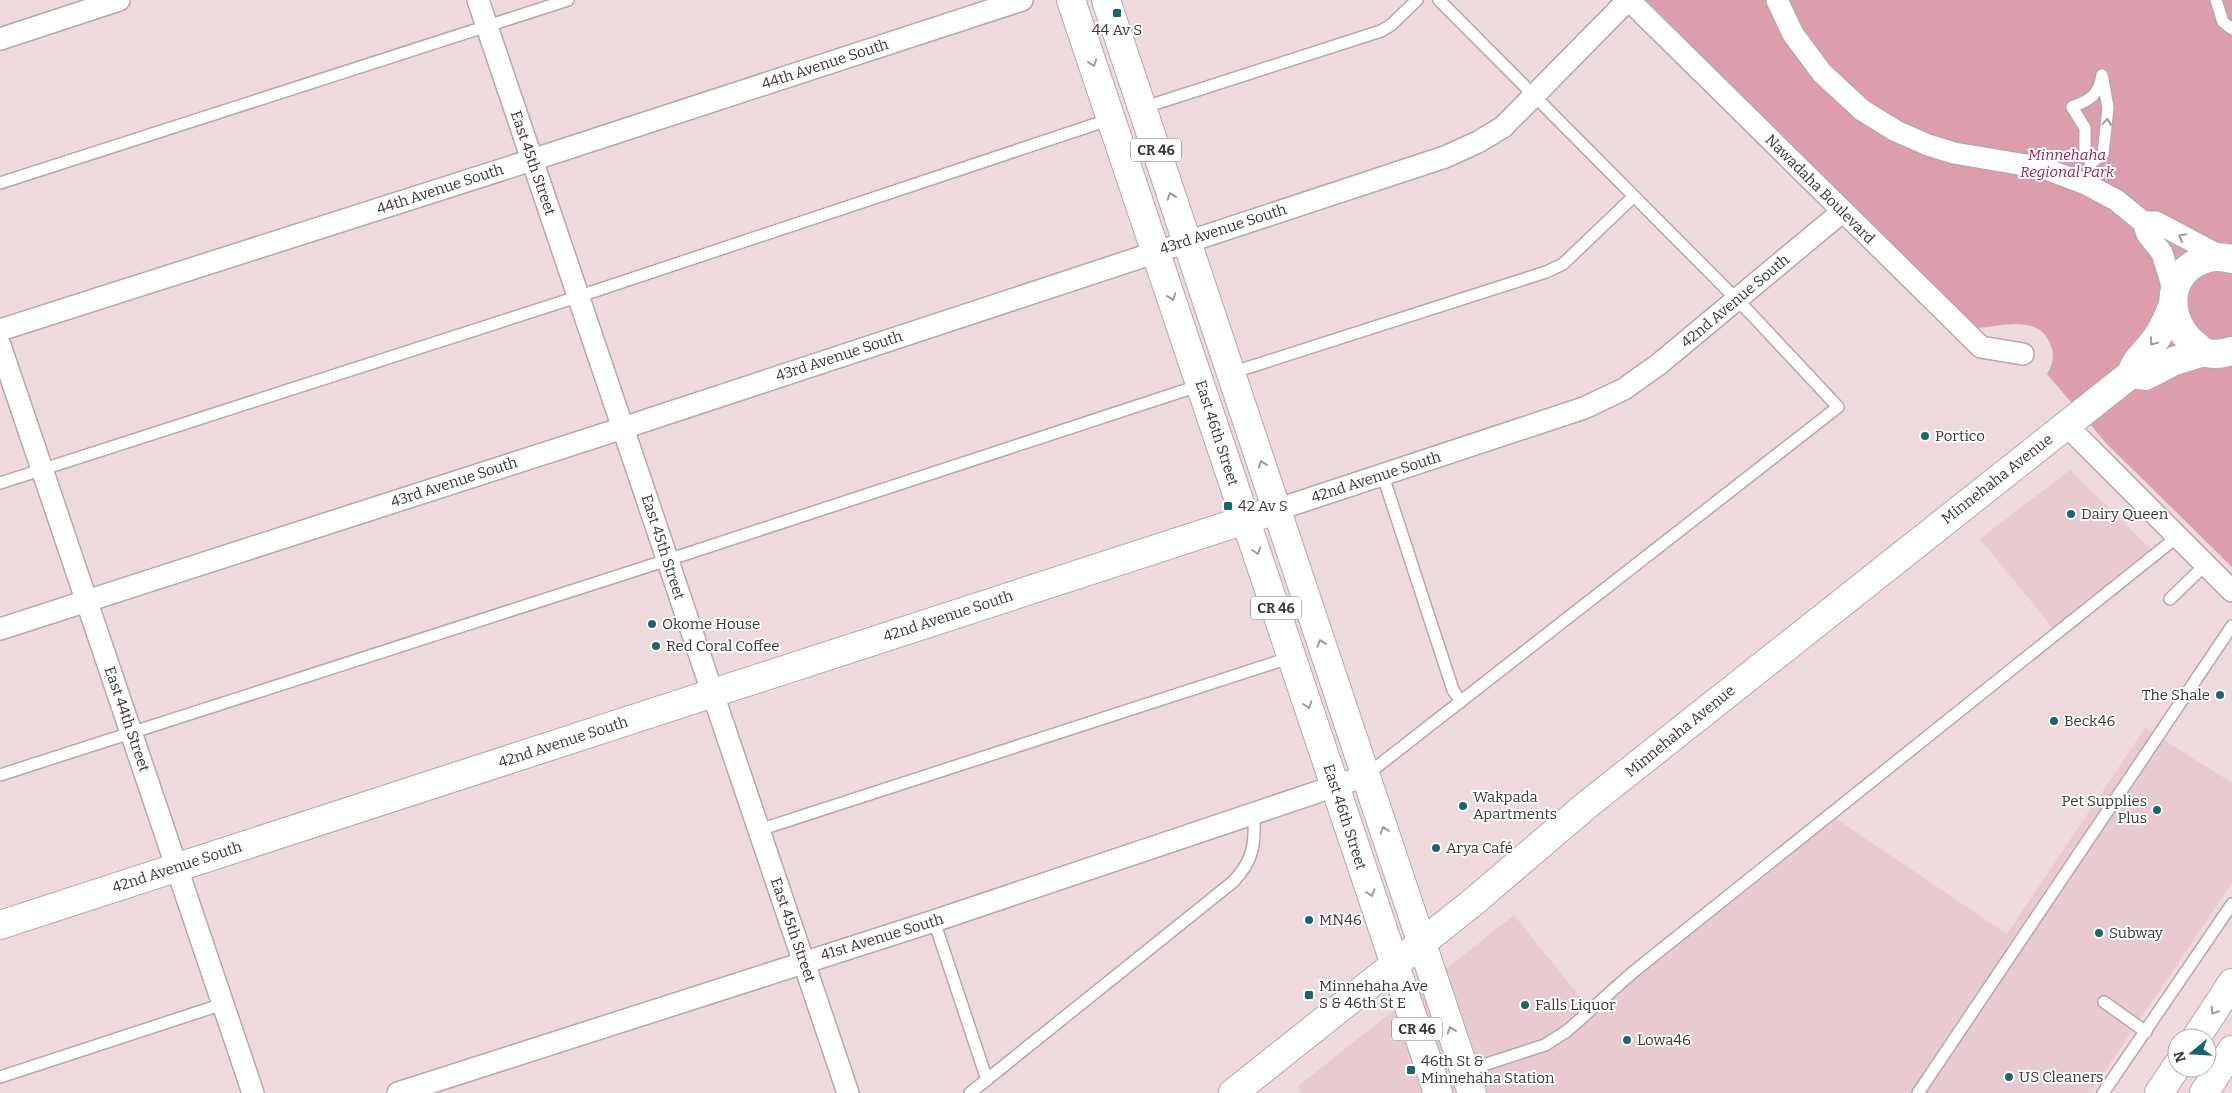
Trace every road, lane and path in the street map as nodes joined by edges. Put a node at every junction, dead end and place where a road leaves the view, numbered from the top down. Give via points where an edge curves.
1 (119, 0) edge
2 (478, 0) edge
3 (568, 0) edge
4 (1022, 0) edge
5 (1072, 0) edge
6 (1106, 0) edge
7 (1417, 0) edge
8 (1439, 0) edge
9 (1629, 0) edge
10 (1777, 0) edge
11 (2216, 0) edge
12 (487, 28) junction
13 (2232, 29) edge
14 (0, 39) edge
15 (1534, 94) junction
16 (1142, 108) junction
17 (1112, 118) junction
18 (532, 160) junction
19 (2088, 173) junction
20 (0, 183) edge
21 (1634, 197) junction
22 (1843, 211) junction
23 (2144, 222) junction
24 (1187, 242) junction
25 (1157, 251) junction
26 (2226, 258) edge
27 (577, 297) junction
28 (2173, 299) junction
29 (1738, 300) junction
30 (0, 330) edge
31 (0, 345) edge
32 (2023, 354) dead end
33 (2221, 357) edge
34 (1231, 373) junction
35 (2131, 374) junction
36 (1201, 385) junction
37 (2065, 424) junction
38 (623, 428) junction
39 (41, 469) junction
40 (1383, 476) junction
41 (0, 483) edge
42 (1276, 510) junction
43 (1246, 519) junction
44 (2177, 537) junction
45 (666, 560) junction
46 (2205, 565) junction
47 (2232, 591) edge
48 (2170, 599) dead end
49 (87, 600) junction
50 (2232, 626) edge
51 (0, 629) edge
52 (1292, 657) junction
53 (713, 693) junction
54 (1461, 702) junction
55 (132, 733) junction
56 (0, 775) edge
57 (1365, 776) junction
58 (1335, 787) junction
59 (1254, 815) junction
60 (759, 830) junction
61 (176, 867) junction
62 (2232, 904) edge
63 (934, 921) junction
64 (0, 925) edge
65 (1421, 943) junction
66 (803, 962) junction
67 (1395, 965) junction
68 (2232, 983) edge
69 (2104, 1002) dead end
70 (223, 1004) junction
71 (2203, 1028) edge
72 (2146, 1032) junction
73 (2232, 1050) edge
74 (0, 1077) edge
75 (2169, 1078) edge
76 (987, 1080) junction
77 (1468, 1082) edge
78 (253, 1093) edge
79 (398, 1093) edge
80 (848, 1093) edge
81 (970, 1093) edge
82 (1233, 1093) edge
83 (1438, 1093) edge
84 (1918, 1093) edge
85 (2104, 1093) edge
86 (2159, 1093) edge
87 (2204, 1093) edge

1 - 14 street
2 - 12 street, East 45th Street
3 - 12 lane
4 - 18 street, 44th Avenue South
5 -> 17 main road, East 46th Street / CR 46
6 - 16 main road, CR 46
7 - 16 lane via 1380,31
8 - 15 lane
9 - 15 street, 43rd Avenue South
9 - 22 street, Nawadaha Boulevard
10 - 19 street via 1793,34 1822,73 1862,110 1896,131 1954,153
11 - 13 lane via 2223,22
12 - 18 street, East 45th Street
12 - 20 lane
15 - 21 lane
15 - 24 street, 43rd Avenue South via 1503,127 1444,157
24 -> 16 main road, CR 46
17 - 25 main road, East 46th Street / CR 46
17 - 27 lane
18 - 27 street, East 45th Street
18 - 30 street, 44th Avenue South
19 -> 19 lane via 2103,154 2108,108 2102,75 2100,89 2072,107 2085,128
19 - 23 street
21 - 29 lane
21 - 34 lane via 1563,264 1546,272
22 - 29 street, 42nd Avenue South
22 - 32 street, Nawadaha Boulevard via 1981,347
26 -> 23 street via 2156,222
23 - 28 street via 2147,234 2162,253
24 - 25 street, 43rd Avenue South
24 - 34 main road, CR 46
25 -> 36 main road, East 46th Street / CR 46
25 - 38 street, 43rd Avenue South
26 - 28 main road, Minnehaha Avenue via 2208,258 2186,270 2178,281
27 - 38 street, East 45th Street
27 - 39 lane
28 - 33 main road via 2179,327 2186,336
28 -> 35 main road, Minnehaha Avenue via 2164,325 2152,345 2135,361
29 - 40 street, 42nd Avenue South via 1624,389 1584,408
29 - 54 lane via 1838,407
31 - 39 street, East 44th Street
33 - 35 main road, Minnehaha Avenue via 2174,361 2145,376
42 -> 34 main road, CR 46
35 - 37 main road, Minnehaha Avenue
36 - 43 main road, East 46th Street / CR 46
36 - 45 lane
37 - 44 street
37 - 65 main road, Minnehaha Avenue via 1595,798
38 - 45 street, East 45th Street
38 - 49 street, 43rd Avenue South
39 - 41 lane
39 - 49 street, East 44th Street
40 - 42 street, 42nd Avenue South
40 - 54 lane via 1453,690
42 - 43 main road, 42nd Avenue South
57 -> 42 main road, CR 46
43 -> 52 main road, East 46th Street / CR 46
43 - 53 main road, 42nd Avenue South
44 - 46 street
44 - 77 lane via 1632,973 1567,1031
45 - 53 street, East 45th Street
45 - 55 lane
46 - 47 street
46 - 48 lane
49 - 51 street, 43rd Avenue South
49 - 55 street, East 44th Street
50 - 84 lane
52 -> 58 main road, East 46th Street / CR 46
52 - 60 lane
53 - 60 street, East 45th Street
53 - 61 main road, 42nd Avenue South
54 - 57 lane
55 - 56 lane
55 - 61 street, East 44th Street
57 - 58 street, 41st Avenue South
65 -> 57 main road, CR 46
58 - 59 street, 41st Avenue South
58 -> 67 main road, East 46th Street / CR 46
59 - 63 street, 41st Avenue South
59 - 76 lane via 1252,852 1246,867 1234,881
60 - 66 street, East 45th Street
61 - 64 main road, 42nd Avenue South
61 - 70 street, East 44th Street
62 - 72 lane
63 - 66 street, 41st Avenue South
63 - 76 lane
65 - 67 main road, Minnehaha Avenue
77 -> 65 main road, CR 46
66 - 79 street, 41st Avenue South
66 - 80 street, East 45th Street
67 - 82 main road, Minnehaha Avenue
67 - 83 main road, East 46th Street / CR 46
68 -> 71 main road
69 - 72 lane
70 - 74 lane
70 - 78 street, East 44th Street
72 - 85 lane
73 - 87 main road
75 - 86 main road
76 - 81 lane

